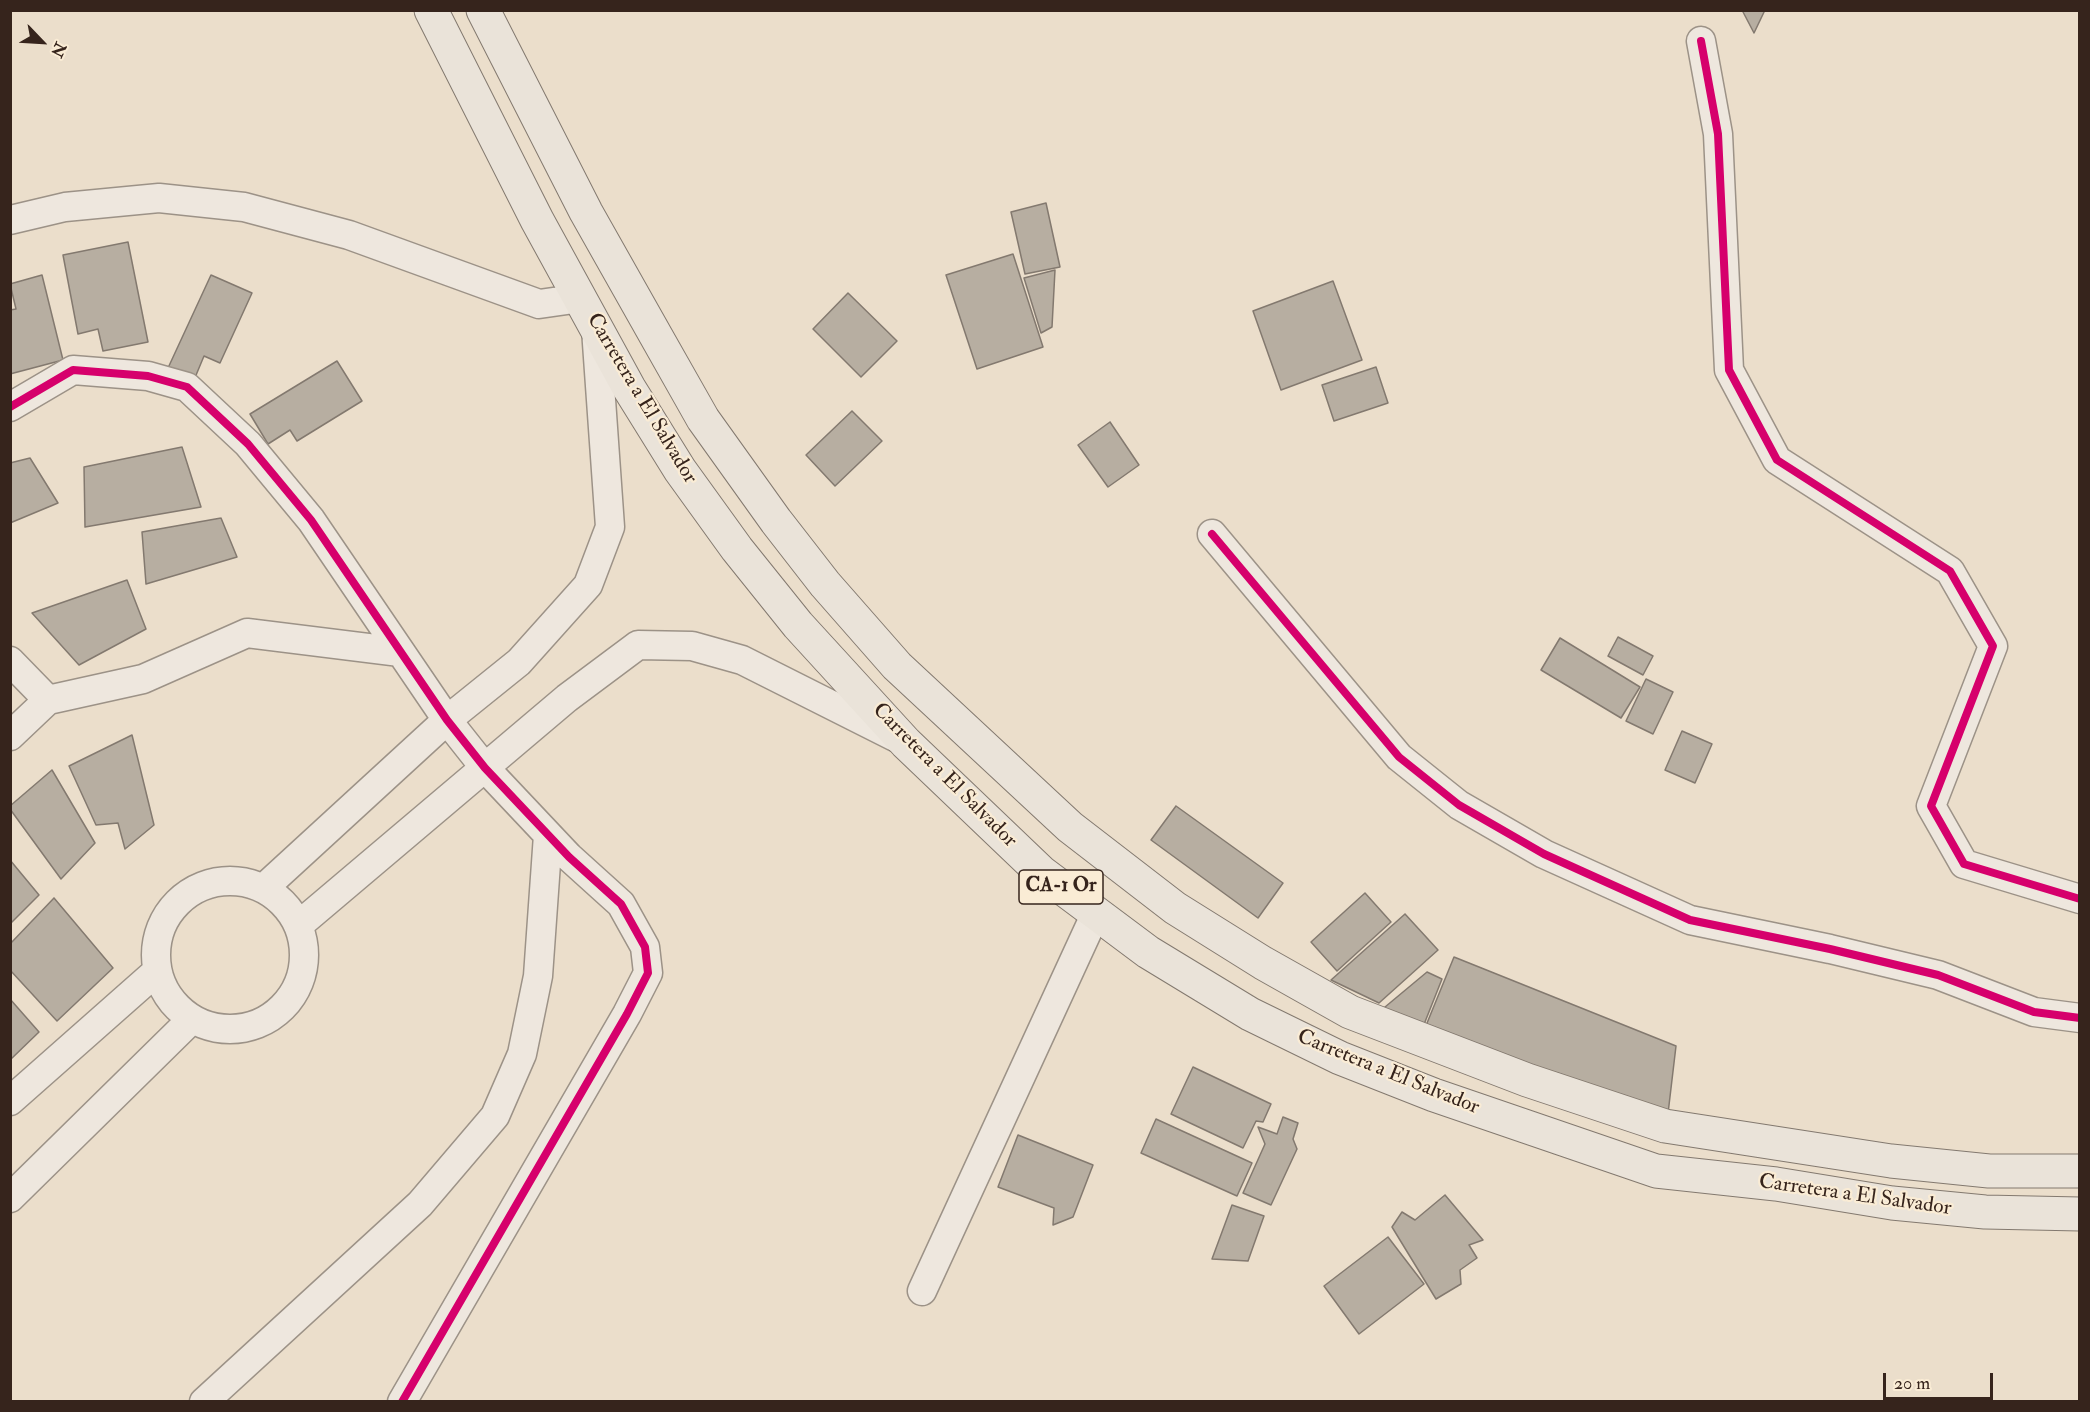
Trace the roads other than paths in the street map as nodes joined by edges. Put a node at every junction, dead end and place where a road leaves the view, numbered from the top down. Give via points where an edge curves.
1 (431, 10) edge
2 (483, 10) edge
3 (1701, 40) dead end
4 (10, 220) edge
5 (581, 298) junction
6 (596, 327) junction
7 (10, 407) edge
8 (1212, 534) dead end
9 (400, 652) junction
10 (10, 661) edge
11 (48, 700) junction
12 (447, 720) junction
13 (10, 736) edge
14 (906, 742) junction
15 (485, 768) junction
16 (548, 835) junction
17 (265, 886) junction
18 (2079, 899) edge
19 (1096, 913) junction
20 (300, 924) junction
21 (156, 972) junction
22 (2079, 1018) edge
23 (191, 1020) junction
24 (10, 1101) edge
25 (2079, 1171) edge
26 (10, 1198) edge
27 (2079, 1214) edge
28 (922, 1292) dead end
29 (204, 1401) edge
30 (402, 1401) edge

1 - 5 highway, Carretera a El Salvador / CA-1 Or
2 - 25 highway, Carretera a El Salvador / CA-1 Or via 586,212 703,419 776,521 897,666 1070,827 1175,908 1350,1012 1527,1080 1665,1126 1913,1163 1989,1171
3 - 18 street via 1718,134 1729,370 1777,460 1950,571 1993,646 1931,806 1964,864
4 - 5 street via 65,207 159,198 244,207 349,235 539,304
5 - 6 highway, Carretera a El Salvador / CA-1 Or
6 - 12 street via 609,527 588,585 519,662
6 - 14 highway, Carretera a El Salvador / CA-1 Or via 680,470 737,549 798,625
7 - 9 street via 73,370 148,376 187,387 249,444 311,519
8 - 22 street via 1400,757 1459,805 1544,854 1690,920 1938,975 2034,1012
9 - 11 street via 247,633 143,679
9 - 12 street
10 - 11 street
11 - 13 street
12 - 15 street
12 - 17 street
14 - 15 street via 742,660 692,646 638,645 567,698
14 - 19 highway, Carretera a El Salvador / CA-1 Or via 1041,872
15 - 16 street
15 - 20 street
16 - 29 street via 538,976 522,1054 495,1116 420,1204
16 - 30 street via 621,904 645,947 648,973
17 - 20 street via 285,901
17 - 21 street via 223,879 183,895 159,930
19 - 27 highway, Carretera a El Salvador / CA-1 Or via 1148,952 1250,1014 1340,1058 1434,1095 1656,1171 1892,1203 1985,1212
19 - 28 street
20 - 23 street via 305,962 293,997 264,1023 227,1031
21 - 23 street via 164,991
21 - 24 street
23 - 26 street

